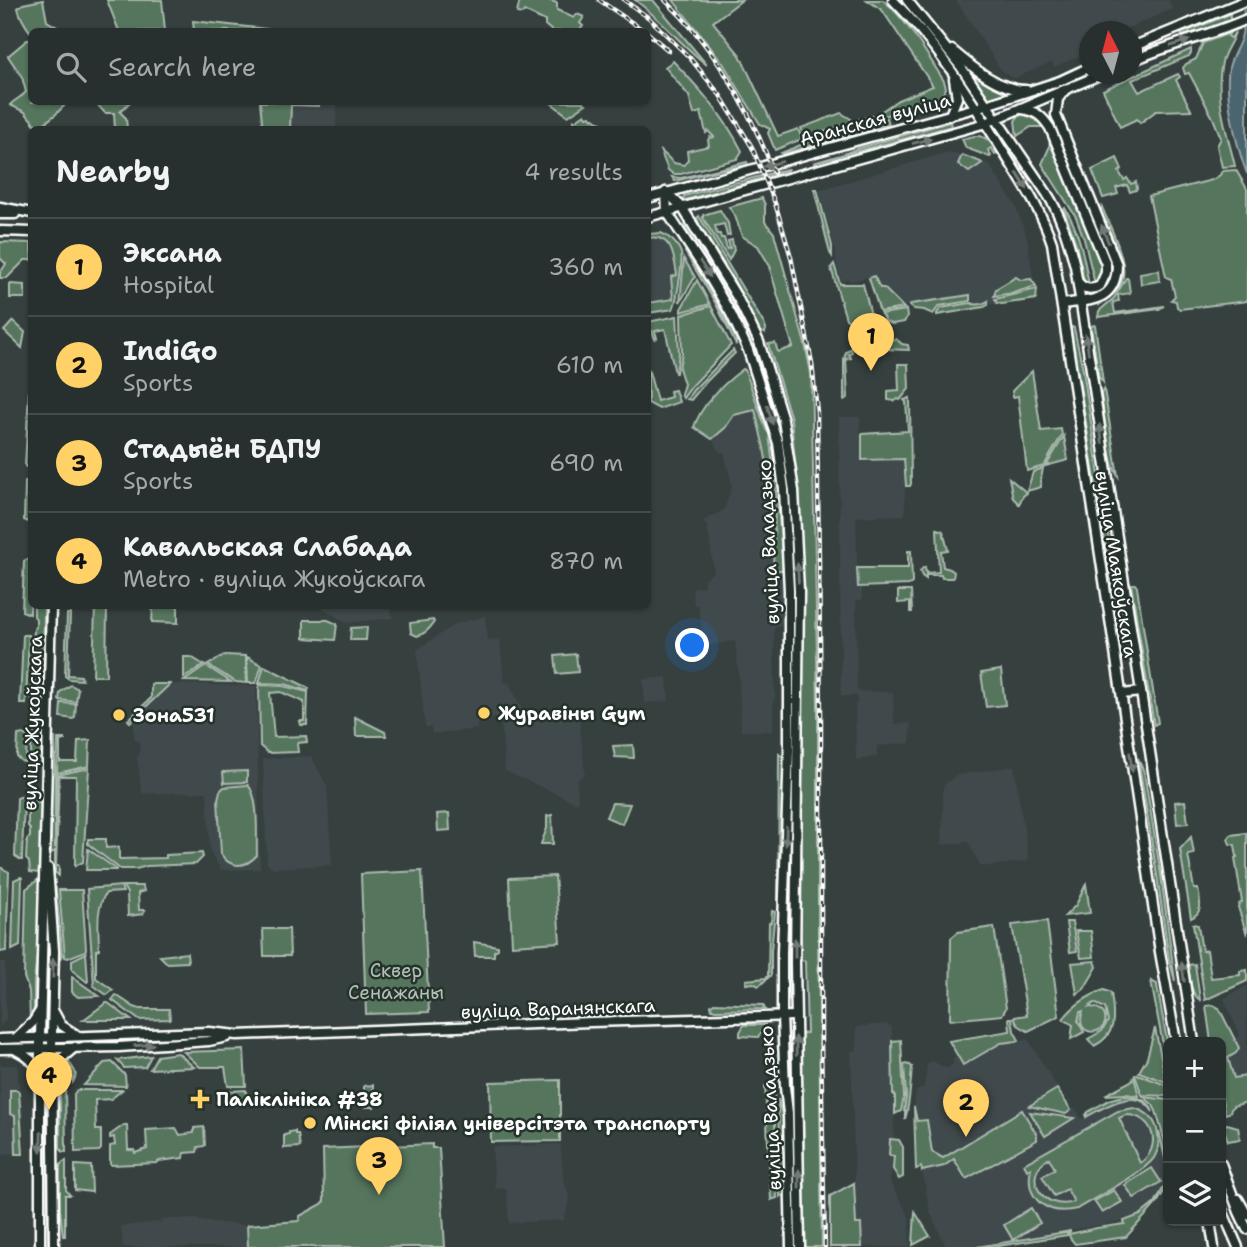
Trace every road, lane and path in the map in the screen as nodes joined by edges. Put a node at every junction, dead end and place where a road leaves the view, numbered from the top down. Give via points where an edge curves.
1 (894, 0) edge
2 (908, 0) edge
3 (1247, 0) edge
4 (1247, 19) edge
5 (942, 42) junction
6 (1142, 43) edge
7 (1142, 56) edge
8 (1079, 72) edge
9 (953, 73) junction
10 (1079, 84) edge
11 (1037, 89) junction
12 (1065, 90) junction
13 (981, 107) junction
14 (1020, 108) junction
15 (950, 115) junction
16 (990, 121) junction
17 (801, 156) junction
18 (805, 172) junction
19 (666, 192) junction
20 (651, 197) edge
21 (0, 207) edge
22 (682, 207) junction
23 (28, 212) edge
24 (667, 212) junction
25 (28, 213) edge
26 (0, 214) edge
27 (651, 216) edge
28 (0, 231) edge
29 (28, 232) edge
30 (1077, 279) junction
31 (1080, 302) junction
32 (1062, 304) junction
33 (51, 609) edge
34 (1141, 692) junction
35 (1122, 694) junction
36 (44, 841) junction
37 (41, 1009) junction
38 (53, 1011) junction
39 (782, 1016) junction
40 (795, 1016) junction
41 (78, 1035) junction
42 (237, 1035) junction
43 (52, 1036) junction
44 (17, 1037) junction
45 (40, 1037) junction
46 (1176, 1037) edge
47 (1192, 1037) edge
48 (0, 1039) edge
49 (52, 1047) junction
50 (76, 1047) junction
51 (40, 1048) junction
52 (0, 1049) edge
53 (14, 1049) junction
54 (40, 1074) junction
55 (52, 1074) junction
56 (1226, 1179) edge
57 (1226, 1179) edge
58 (1247, 1215) edge
59 (1226, 1219) edge
60 (1211, 1226) edge
61 (1247, 1229) edge
62 (40, 1247) edge
63 (54, 1247) edge
64 (791, 1247) edge
65 (800, 1247) edge
66 (1214, 1247) edge
67 (1238, 1247) edge

1 - 9 main road
2 - 5 main road
3 - 6 main road
7 -> 4 main road
5 - 11 main road via 1006,87
5 - 13 main road
8 - 11 main road, Аранская вуліца
9 - 13 main road
9 - 15 main road via 957,98
10 - 12 main road, Аранская вуліца
11 - 13 main road, Аранская вуліца
12 - 14 main road, Аранская вуліца
31 -> 12 main road via 1104,296 1114,283 1117,265 1056,115 1058,99
13 - 15 main road, Аранская вуліца
13 - 16 main road, вуліца Маякоўскага
14 - 16 main road, Аранская вуліца
14 - 30 main road via 1037,113 1050,128 1106,264 1100,286 1085,288
15 - 17 main road, Аранская вуліца
18 -> 16 main road, Аранская вуліца
16 - 30 main road, вуліца Маякоўскага via 1053,202 1069,240
16 -> 32 main road, вуліца Маякоўскага via 1048,232
17 - 18 main road
17 -> 19 main road, Аранская вуліца
18 - 22 main road, Аранская вуліца
19 - 20 main road, Аранская вуліца
19 - 22 main road, вуліца Валадзько
19 - 24 main road
21 - 23 main road
22 - 24 main road, Аранская вуліца
40 -> 22 main road, вуліца Валадзько via 799,591 794,491 783,420 759,342
24 - 27 main road, Аранская вуліца
24 -> 39 main road, вуліца Валадзько via 737,326 778,443 789,590
25 - 26 main road
28 - 29 main road
30 - 31 main road, вуліца Маякоўскага
31 - 32 main road
34 -> 31 main road, вуліца Маякоўскага
32 - 35 main road, вуліца Маякоўскага
33 - 36 main road, вуліца Жукоўскага
34 - 35 main road
47 -> 34 main road, вуліца Маякоўскага
35 -> 46 main road, вуліца Маякоўскага
36 - 37 main road, вуліца Жукоўскага
38 -> 36 main road, вуліца Жукоўскага via 53,930
37 - 44 main road
37 - 45 main road, вуліца Жукоўскага
38 - 41 main road via 61,1025
38 - 43 main road, вуліца Жукоўскага
39 - 40 main road, вуліца Варанянскага
39 - 42 main road, вуліца Варанянскага
39 - 64 main road, вуліца Валадзько
65 -> 40 main road, вуліца Валадзько
41 - 42 main road, вуліца Варанянскага
41 - 43 main road, вуліца Варанянскага
50 -> 42 main road, вуліца Варанянскага via 209,1041
43 - 45 main road, вуліца Варанянскага
43 - 49 main road, вуліца Жукоўскага
44 - 45 main road, вуліца Варанянскага
44 - 48 main road, вуліца Варанянскага
45 - 51 main road, вуліца Жукоўскага
49 - 50 main road, вуліца Варанянскага
49 - 51 main road, вуліца Варанянскага
49 - 55 main road, вуліца Жукоўскага
50 - 55 main road
51 - 53 main road, вуліца Варанянскага
51 - 54 main road, вуліца Жукоўскага
52 - 53 main road, вуліца Варанянскага
53 - 54 main road via 25,1054
54 -> 62 main road, вуліца Жукоўскага
55 - 63 main road, вуліца Жукоўскага
56 - 58 main road
57 - 61 main road
59 - 67 main road
60 - 66 main road

